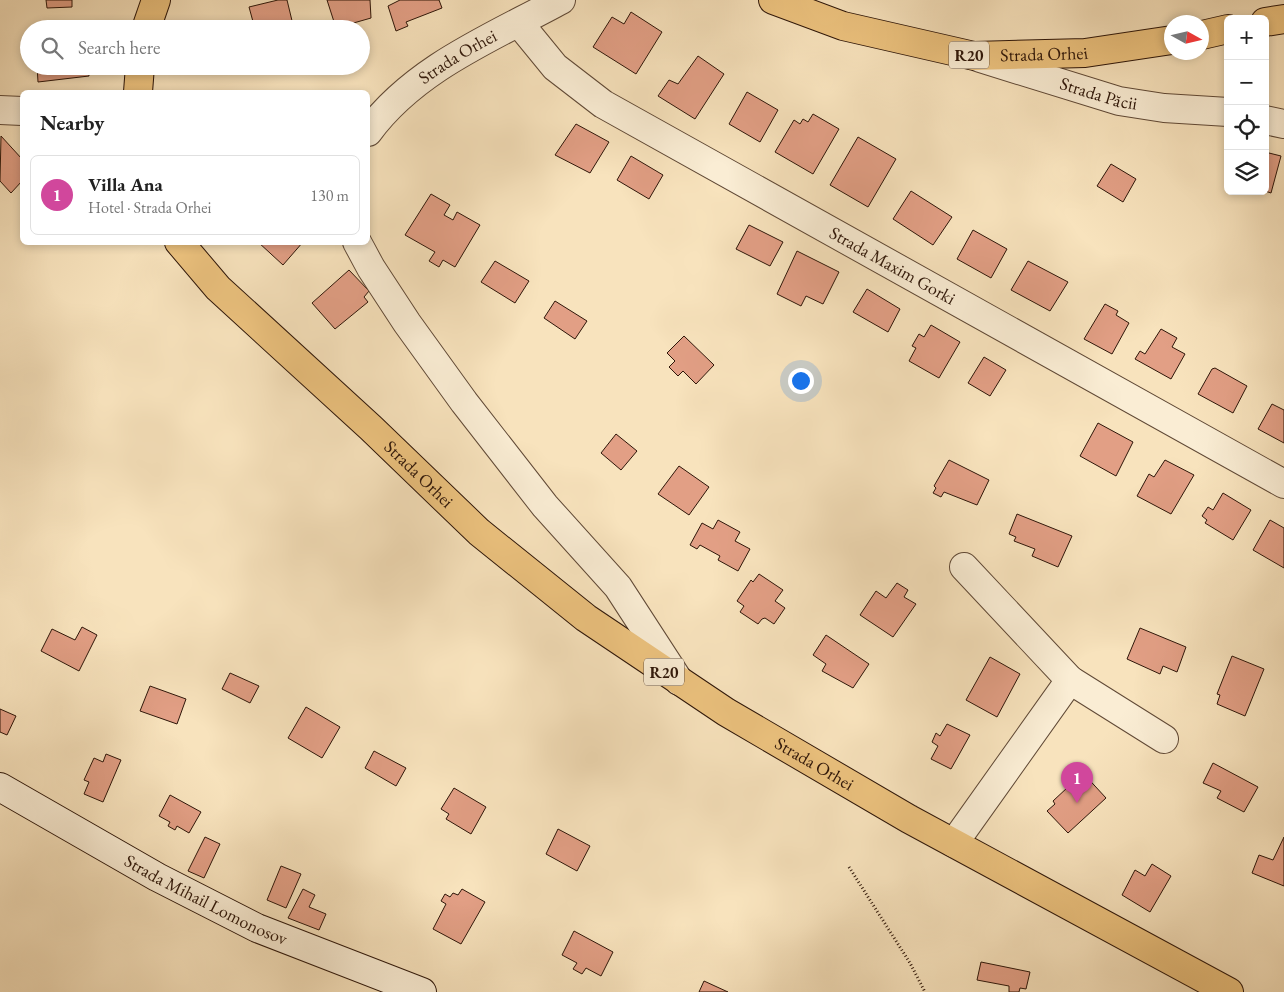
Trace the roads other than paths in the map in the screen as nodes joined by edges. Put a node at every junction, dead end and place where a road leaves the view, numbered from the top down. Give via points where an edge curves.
1 (156, 0) edge
2 (561, 0) edge
3 (773, 0) edge
4 (1284, 18) edge
5 (149, 20) edge
6 (1269, 21) edge
7 (519, 23) junction
8 (1224, 31) edge
9 (1209, 33) edge
10 (1164, 41) edge
11 (974, 56) junction
12 (139, 75) edge
13 (138, 90) edge
14 (0, 110) edge
15 (20, 110) edge
16 (1224, 112) edge
17 (1269, 121) edge
18 (1284, 124) edge
19 (370, 130) edge
20 (182, 245) edge
21 (358, 245) edge
22 (1284, 484) edge
23 (964, 567) dead end
24 (1070, 680) junction
25 (678, 681) junction
26 (1164, 739) dead end
27 (0, 787) edge
28 (954, 843) junction
29 (422, 992) edge
30 (1229, 992) edge

1 - 5 main road
2 - 7 street, Strada Orhei
3 - 11 main road, Strada Orhei / R20 via 843,26
4 - 6 main road
7 - 19 street, Strada Orhei via 460,53 426,76 398,98
7 - 22 street, Strada Maxim Gorki via 554,68 603,104
8 - 9 main road
10 - 11 main road, Strada Orhei / R20 via 1085,53
11 - 16 street, Strada Păcii via 1119,101
12 - 13 main road
14 - 15 street
17 - 18 street
20 - 25 main road, Strada Orhei / R20 via 218,288 479,532 586,618
21 - 25 street, Strada Orhei via 370,268 464,402 545,506 618,587
23 - 24 street
24 - 26 street
24 - 28 street
25 - 28 main road, Strada Orhei / R20
27 - 29 street, Strada Mihail Lomonosov via 157,877 258,928
28 - 30 main road, Strada Orhei / R20

